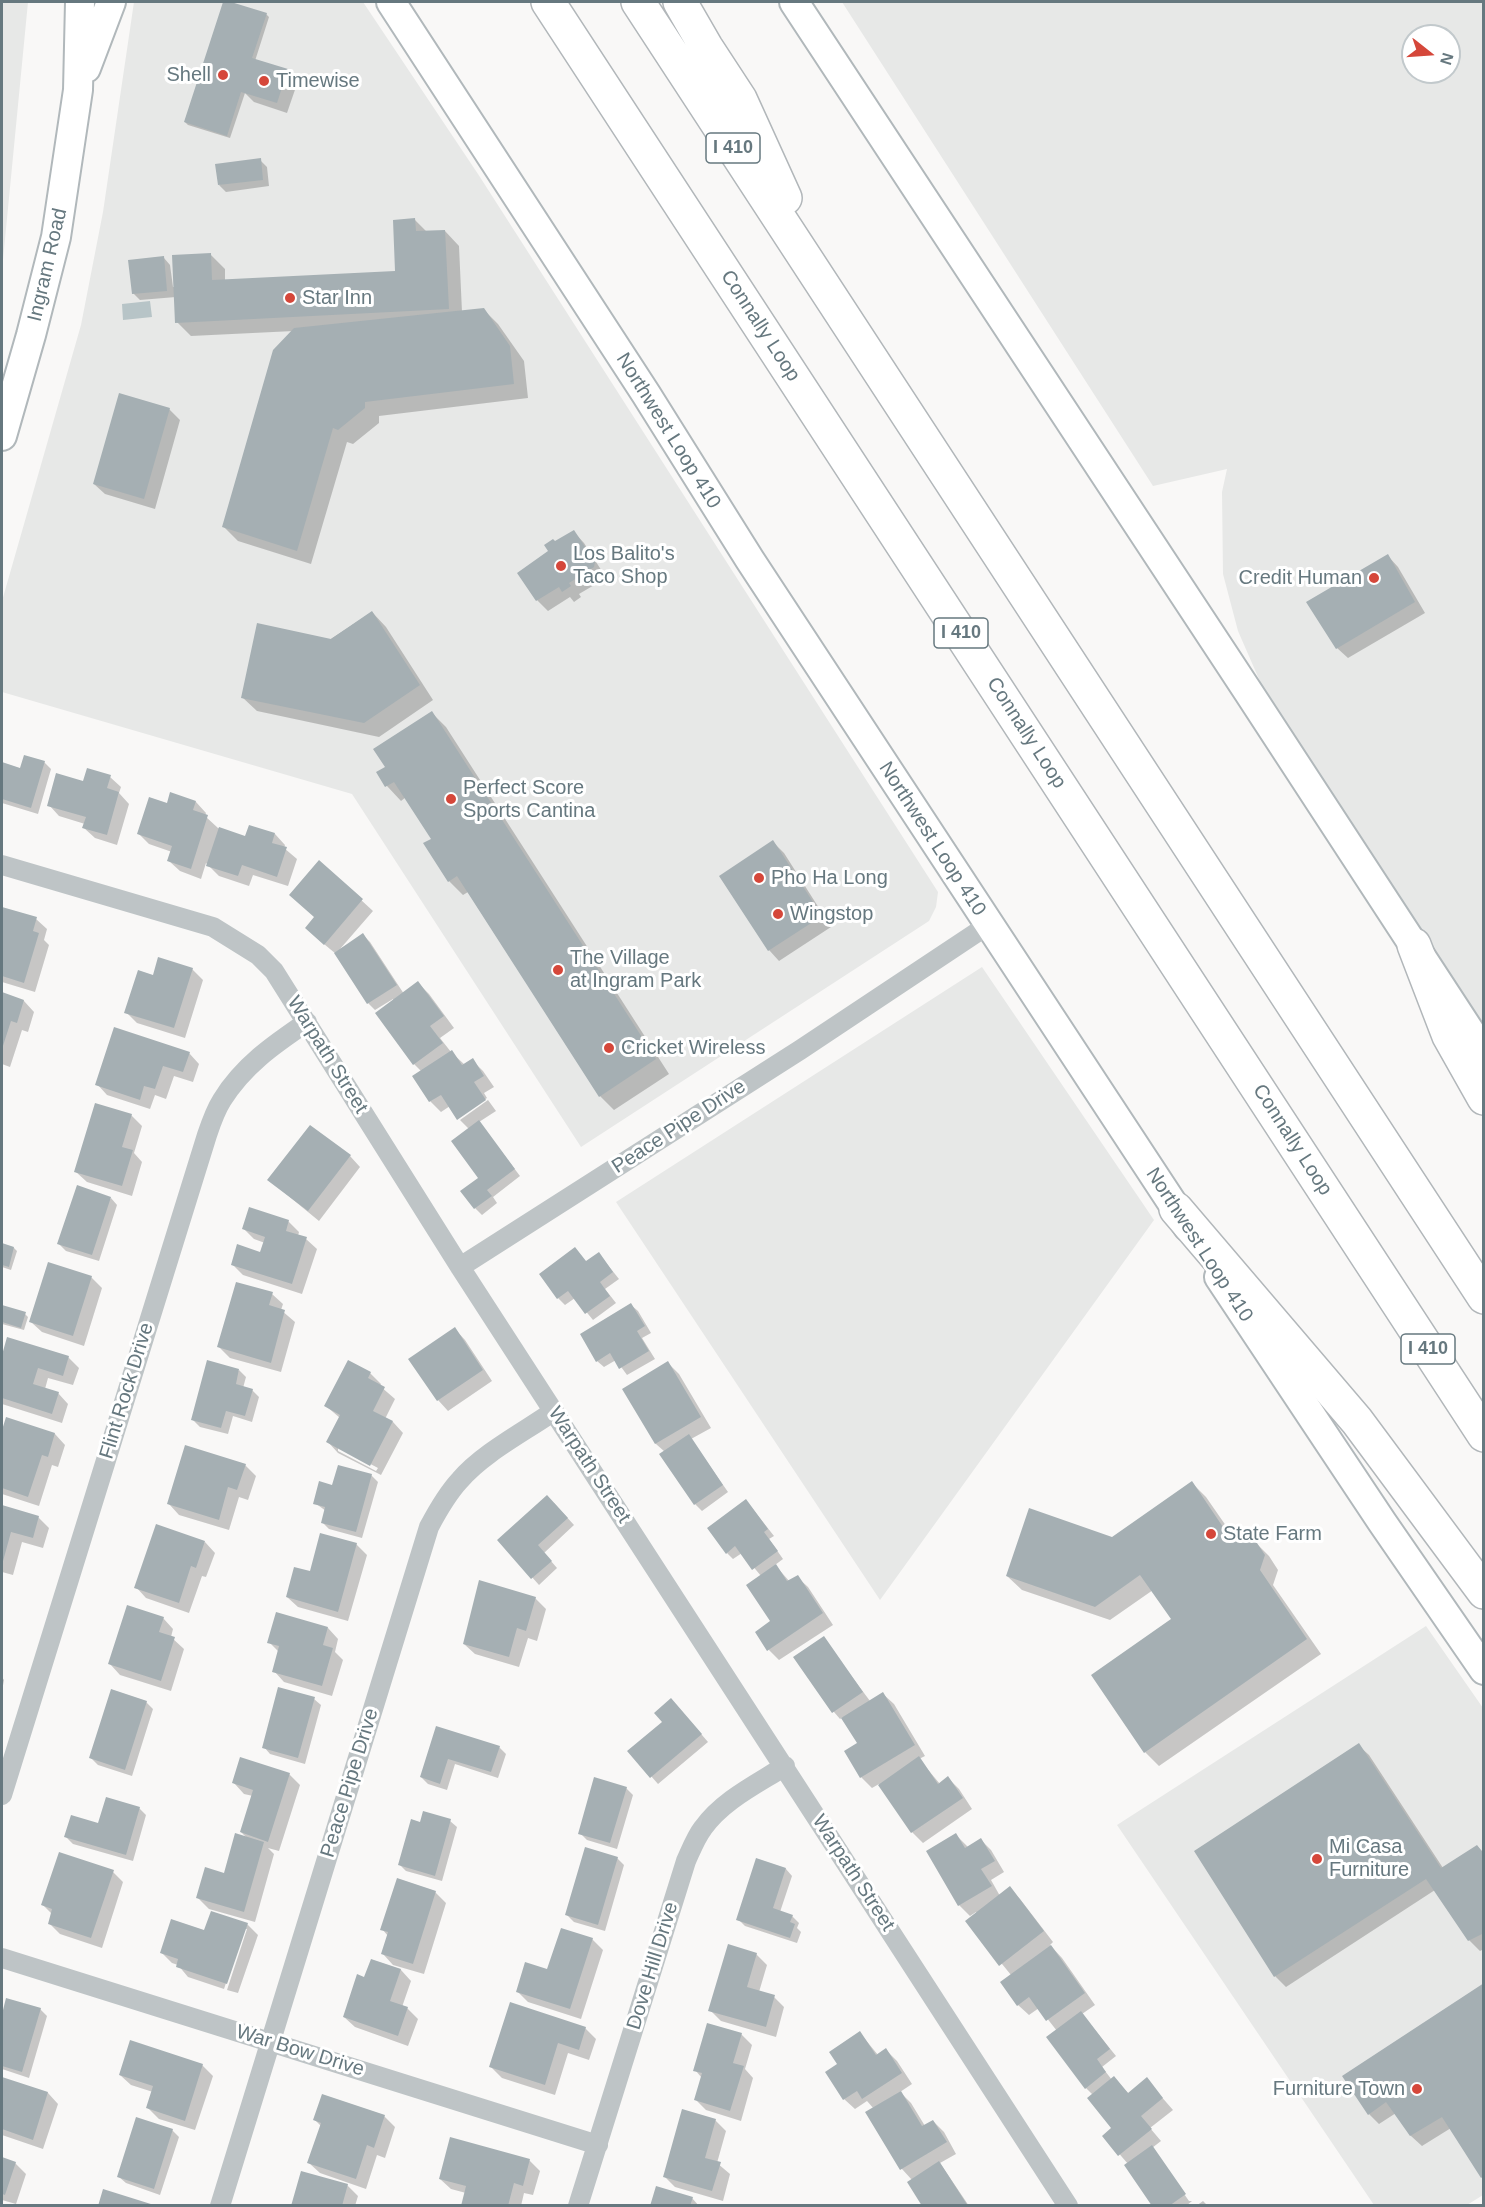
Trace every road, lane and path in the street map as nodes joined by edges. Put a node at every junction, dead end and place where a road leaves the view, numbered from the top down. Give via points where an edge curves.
1 (80, 2) edge
2 (111, 2) edge
3 (392, 2) edge
4 (548, 2) edge
5 (638, 2) edge
6 (681, 2) edge
7 (794, 2) edge
8 (78, 90) junction
9 (828, 294) junction
10 (2, 436) edge
11 (2, 865) edge
12 (988, 925) junction
13 (1414, 945) junction
14 (307, 1022) junction
15 (1484, 1053) edge
16 (1484, 1098) edge
17 (1176, 1209) junction
18 (460, 1267) junction
19 (1484, 1297) edge
20 (554, 1411) junction
21 (1484, 1435) edge
22 (1484, 1592) edge
23 (1484, 1670) edge
24 (784, 1766) junction
25 (2, 1794) edge
26 (2, 1958) edge
27 (271, 2042) junction
28 (598, 2145) junction
29 (220, 2205) edge
30 (578, 2205) edge
31 (1068, 2205) edge

1 - 8 main road, Ingram Road
2 - 8 main road, Ingram Road
3 - 12 main road, Northwest Loop 410
4 - 21 highway, Connally Loop / I 410
5 - 9 highway, I 410
6 - 9 highway via 740,99
7 - 13 main road
8 - 10 main road, Ingram Road via 54,246
9 - 19 highway, I 410
11 - 14 street, Warpath Street via 228,934 274,971
12 - 17 main road, Northwest Loop 410
12 - 18 street, Peace Pipe Drive
13 - 15 main road
13 - 16 highway via 1449,1036
14 - 18 street, Warpath Street
14 - 25 street, Flint Rock Drive via 267,1049 241,1073 220,1102
17 - 22 highway via 1357,1421
17 - 23 main road, Northwest Loop 410 via 1292,1389
18 - 20 street, Warpath Street
20 - 24 street, Warpath Street
20 - 27 street, Peace Pipe Drive via 460,1479 429,1527
24 - 28 street, Dove Hill Drive via 713,1815 686,1861
24 - 31 street, Warpath Street
26 - 27 street, War Bow Drive
27 - 28 street, War Bow Drive
27 - 29 street, Peace Pipe Drive
28 - 30 street, Dove Hill Drive

